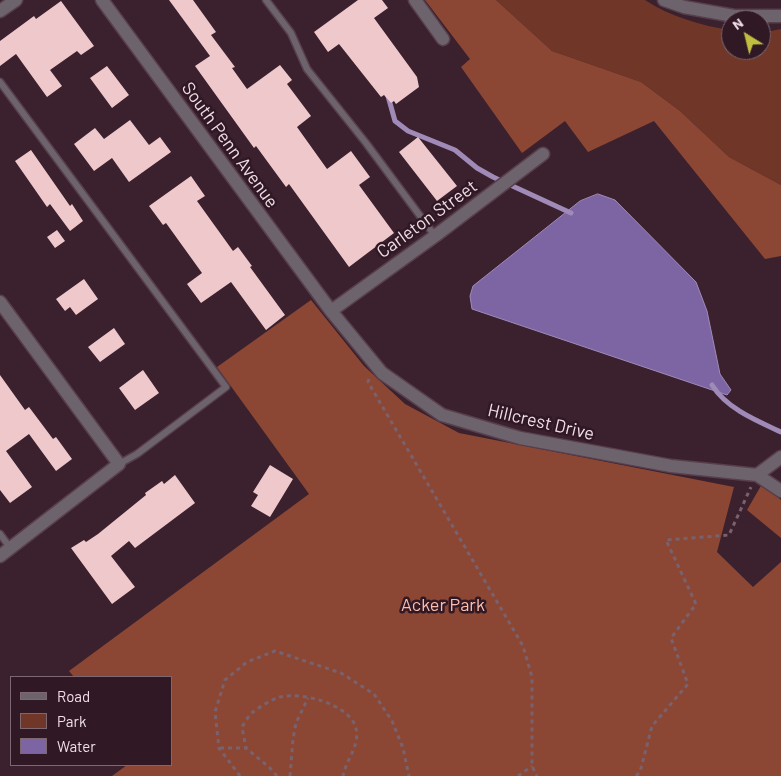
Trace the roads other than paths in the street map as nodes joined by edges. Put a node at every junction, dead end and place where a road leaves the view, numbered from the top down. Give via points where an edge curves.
1 (16, 0) edge
2 (102, 0) edge
3 (266, 0) edge
4 (415, 0) edge
5 (664, 0) edge
6 (0, 11) edge
7 (781, 16) edge
8 (443, 39) dead end
9 (0, 82) edge
10 (543, 154) dead end
11 (435, 236) junction
12 (0, 302) edge
13 (331, 310) junction
14 (781, 457) edge
15 (119, 464) junction
16 (756, 475) junction
17 (781, 491) edge
18 (0, 534) edge
19 (5, 552) edge

1 - 6 street
2 - 13 street, South Penn Avenue
3 - 11 lane via 291,33 307,69
4 - 8 street
5 - 7 street via 734,16
9 - 15 lane via 226,387
10 - 11 street, Carleton Street
11 - 13 street, Carleton Street
12 - 15 street
13 - 16 street, Hillcrest Drive via 382,373 442,415 512,436 671,466
14 - 16 street
15 - 19 street
16 - 17 street
18 - 19 lane

